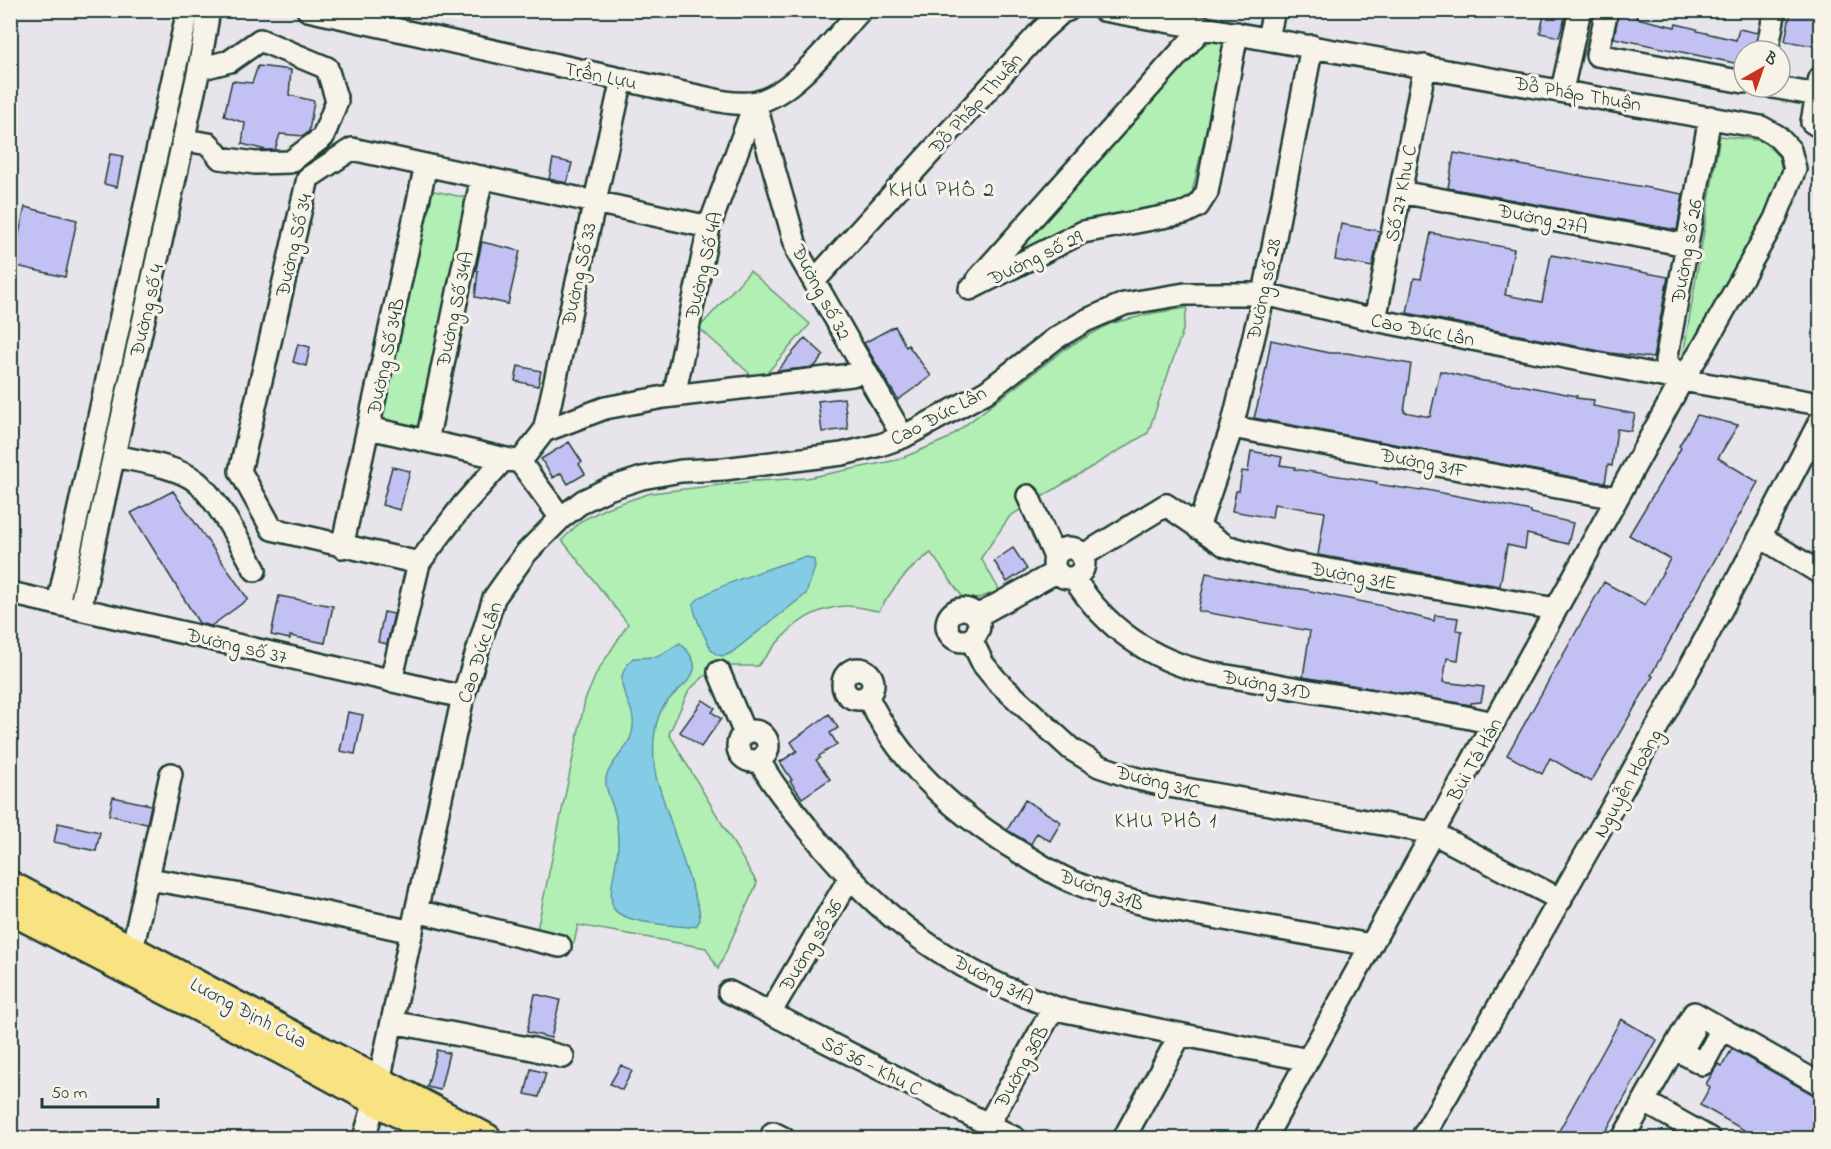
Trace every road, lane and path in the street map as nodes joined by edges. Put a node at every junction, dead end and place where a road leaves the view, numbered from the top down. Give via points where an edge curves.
1 (188, 10) edge
2 (209, 10) edge
3 (308, 10) edge
4 (861, 10) edge
5 (1068, 10) edge
6 (1103, 10) edge
7 (1274, 10) edge
8 (1580, 10) edge
9 (1606, 10) edge
10 (1775, 10) edge
11 (1203, 27) junction
12 (1237, 33) junction
13 (1268, 38) junction
14 (1769, 39) edge
15 (1312, 46) junction
16 (1425, 66) junction
17 (199, 69) junction
18 (622, 79) junction
19 (1732, 80) edge
20 (1792, 87) edge
21 (1819, 87) edge
22 (1562, 90) junction
23 (755, 103) junction
24 (1710, 117) junction
25 (1821, 127) edge
26 (184, 140) junction
27 (426, 165) junction
28 (482, 177) junction
29 (1400, 192) junction
30 (594, 202) junction
31 (709, 227) junction
32 (1687, 245) junction
33 (814, 281) junction
34 (1264, 294) junction
35 (1375, 320) junction
36 (865, 371) junction
37 (1682, 380) junction
38 (675, 396) junction
39 (1821, 404) edge
40 (1821, 421) edge
41 (1232, 427) junction
42 (369, 428) junction
43 (544, 431) junction
44 (903, 437) junction
45 (427, 441) junction
46 (114, 456) junction
47 (512, 460) junction
48 (1029, 496) dead end
49 (1617, 498) junction
50 (561, 518) junction
51 (1198, 528) junction
52 (1761, 537) junction
53 (342, 546) junction
54 (419, 564) junction
55 (1062, 569) junction
56 (255, 570) dead end
57 (1821, 573) edge
58 (10, 593) edge
59 (58, 604) junction
60 (80, 609) junction
61 (1556, 609) junction
62 (977, 616) junction
63 (971, 639) junction
64 (718, 672) dead end
65 (392, 681) junction
66 (867, 696) dead end
67 (463, 697) junction
68 (1493, 723) junction
69 (171, 774) dead end
70 (1433, 833) junction
71 (850, 877) junction
72 (149, 879) junction
73 (10, 885) edge
74 (1561, 900) junction
75 (10, 910) edge
76 (416, 911) junction
77 (411, 932) junction
78 (1371, 945) junction
79 (560, 946) dead end
80 (132, 950) junction
81 (729, 992) dead end
82 (1054, 1007) junction
83 (770, 1013) junction
84 (1697, 1015) junction
85 (392, 1022) junction
86 (1722, 1029) junction
87 (1180, 1035) junction
88 (563, 1057) dead end
89 (1308, 1060) junction
90 (1821, 1084) edge
91 (377, 1091) junction
92 (1645, 1102) junction
93 (988, 1125) junction
94 (1628, 1131) edge
95 (434, 1136) edge
96 (364, 1138) edge
97 (487, 1138) edge
98 (1015, 1138) edge
99 (1124, 1138) edge
100 (1265, 1138) edge
101 (1422, 1138) edge
102 (1709, 1138) edge

1 - 59 street, Đường số 4
2 - 17 street, Đường số 4
3 - 18 street, Trần Lựu
4 - 23 street, Trần Lựu via 794,82
5 - 33 street, Đỗ Pháp Thuận via 1041,31
6 - 11 street, Đỗ Pháp Thuận
7 - 13 street
8 - 22 street
9 - 19 street via 1597,55
10 - 14 street
11 - 12 street, Đỗ Pháp Thuận
11 - 12 street, Đường số 29 via 970,288 1083,232 1184,213 1198,206 1207,192
12 - 13 street, Đỗ Pháp Thuận
13 - 15 street, Đỗ Pháp Thuận
15 - 16 street, Đỗ Pháp Thuận
15 - 34 street, Đường số 28
16 - 22 street, Đỗ Pháp Thuận
16 - 29 street, Số 27 Khu C
17 - 26 street, Đường số 4
17 - 26 street via 230,61 260,40 327,68 337,101 323,137 290,162 220,158 209,144
18 - 23 street, Trần Lựu via 731,103
18 - 30 street, Đường Số 33
20 - 21 street
21 - 25 street via 1812,122
22 - 24 street, Đỗ Pháp Thuận
23 - 31 street, Đường Số 4A
23 - 33 street, Đường số 32 via 798,253
24 - 32 street, Đường số 26
24 - 37 street, Đỗ Pháp Thuận via 1769,131 1790,150 1795,169 1775,219
26 - 46 street, Đường số 4
27 - 28 street, Đường Số 34
27 - 42 street, Đường Số 34B
27 - 53 street, Đường Số 34 via 352,149 308,178 240,471 272,529
28 - 30 street, Đường Số 34
28 - 45 street, Đường Số 34A
29 - 32 street, Đường 27A
29 - 35 street, Số 27 Khu C
30 - 31 street, Đường Số 34
30 - 43 street, Đường Số 33
31 - 38 street, Đường Số 4A
32 - 37 street, Đường số 26 via 1666,361
33 - 36 street, Đường số 32
34 - 35 street, Cao Đức Lân
34 - 41 street, Đường số 28
34 - 44 street, Cao Đức Lân via 1185,294 1124,304 1065,333 986,392
35 - 37 street, Cao Đức Lân
36 - 38 street
36 - 44 street, Đường số 32
37 - 39 street, Cao Đức Lân
37 - 49 street, Bùi Tá Hán
38 - 43 street via 605,408
40 - 52 street, Nguyễn Hoàng
41 - 49 street, Đường 31F
41 - 51 street, Đường số 28
42 - 45 street
42 - 53 street, Đường Số 34B
43 - 47 street, Đường Số 33
44 - 50 street, Cao Đức Lân via 842,454 642,478 583,501
45 - 47 street
46 - 56 street via 176,471 196,481 213,501
46 - 60 street, Đường số 4
47 - 50 street
47 - 54 street, Đường Số 33 via 463,505
48 - 55 street, Đường 31D
49 - 61 street, Bùi Tá Hán
50 - 67 street, Cao Đức Lân via 526,553 494,598
51 - 55 street, Đường 31E via 1166,505 1082,556 1075,549 1065,548 1057,553
51 - 61 street, Đường 31E via 1226,546 1282,562
52 - 57 street
52 - 74 street, Nguyễn Hoàng
53 - 54 street, Đường Số 34
54 - 65 street
55 - 62 street
55 - 68 street, Đường 31D via 1120,632 1187,666
58 - 59 street, Đường số 37
59 - 60 street, Đường số 37
60 - 65 street, Đường số 37
61 - 68 street, Bùi Tá Hán
62 - 63 street via 978,631
62 - 63 street via 958,609 948,621 952,635 961,640
63 - 70 street, Đường 31C via 983,664 1024,708 1071,749 1099,766 1169,786
64 - 71 street, Đường 31A via 745,734 739,741 739,751 749,760 759,760 772,784
65 - 67 street, Đường số 37
66 - 78 street, Đường 31B via 898,748 953,807 1000,841 1071,882 1151,906
67 - 76 street, Cao Đức Lân
68 - 70 street, Bùi Tá Hán
69 - 72 street
70 - 74 street, Đường 31C
70 - 78 street, Bùi Tá Hán
71 - 82 street, Đường 31A via 931,945 1005,987
71 - 83 street, Đường số 36
72 - 77 street
72 - 80 street
73 - 80 main road, Lương Định Của
74 - 101 street, Nguyễn Hoàng
75 - 91 main road, Lương Định Của via 281,1050
76 - 77 street, Cao Đức Lân
76 - 79 street
77 - 85 street, Cao Đức Lân
78 - 89 street, Bùi Tá Hán
80 - 91 main road, Lương Định Của
81 - 83 street, Số 36 - Khu C
82 - 87 street, Đường 31A
82 - 93 street, Đường 36B
83 - 93 street, Số 36 - Khu C
84 - 86 street
84 - 86 street via 1681,1052 1703,1064
84 - 92 street
85 - 88 street
85 - 91 street, Cao Đức Lân
86 - 90 street
87 - 89 street, Đường 31A
87 - 99 street
89 - 100 street, Bùi Tá Hán
91 - 95 main road, Lương Định Của
91 - 96 street, Cao Đức Lân
91 - 97 main road, Lương Định Của
92 - 94 street
92 - 102 street
93 - 98 street, Số 36 - Khu C

